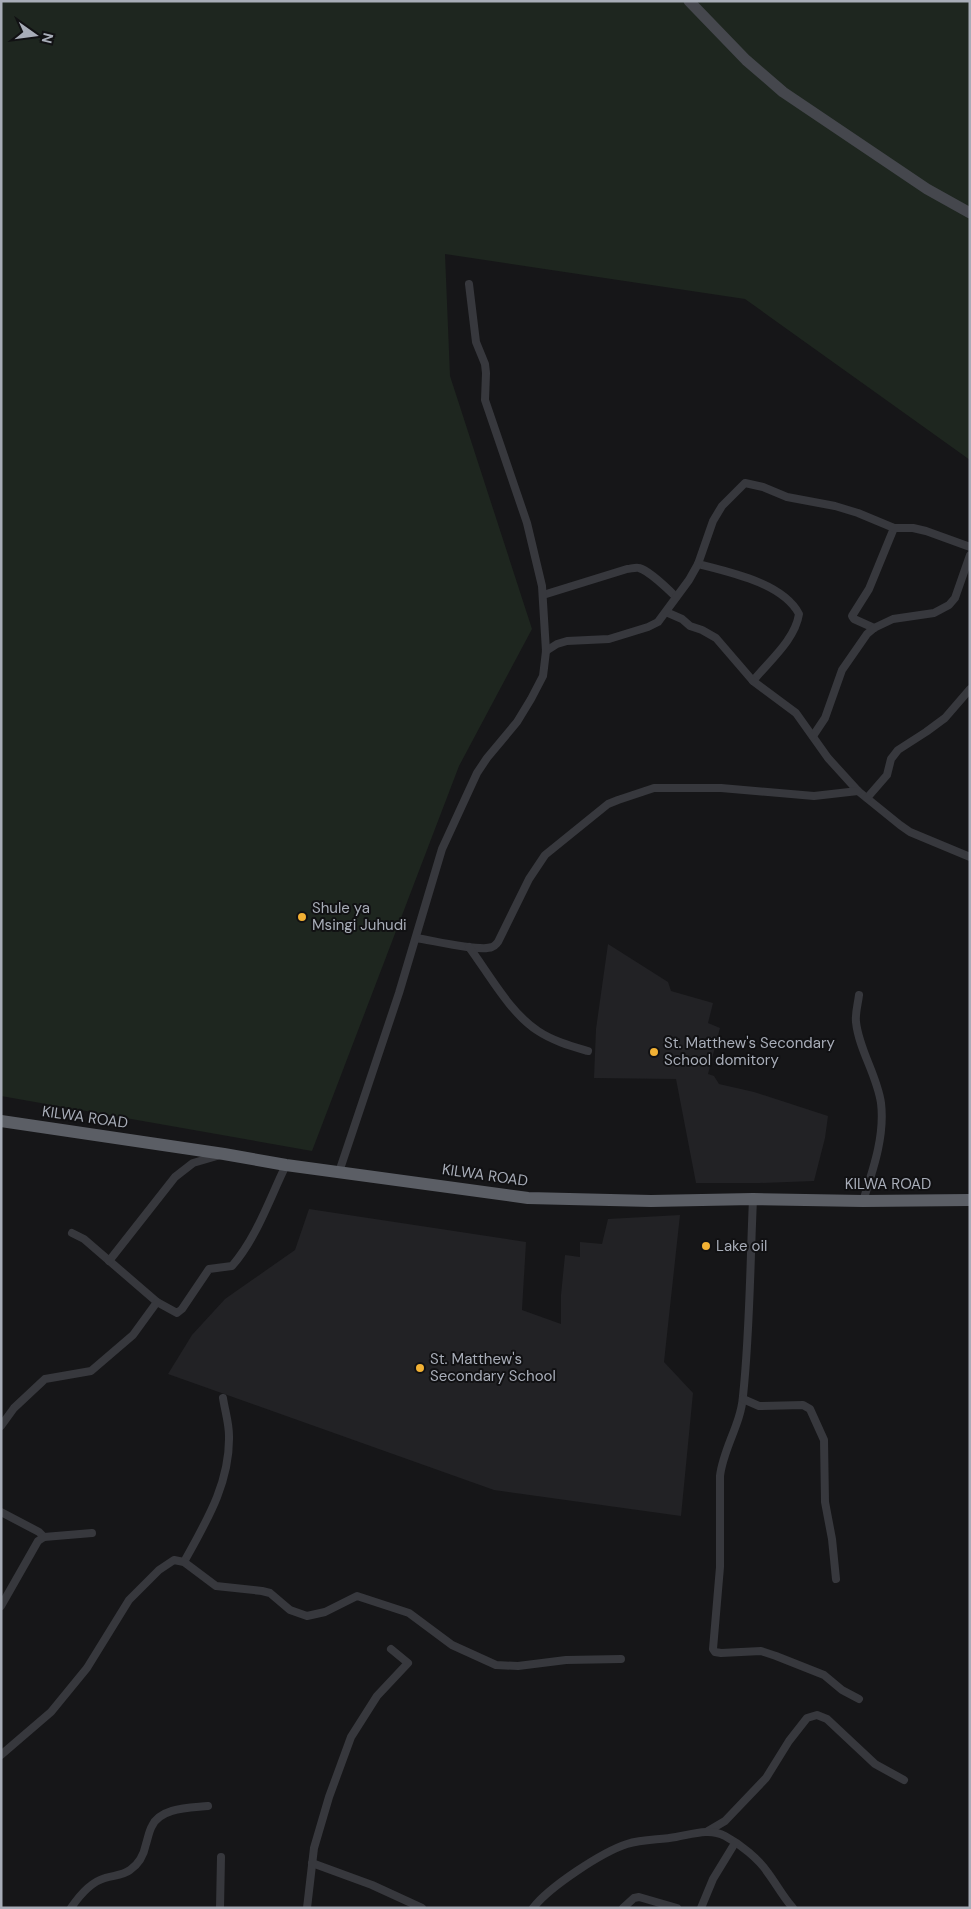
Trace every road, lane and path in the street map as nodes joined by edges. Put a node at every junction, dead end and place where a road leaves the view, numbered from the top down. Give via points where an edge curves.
1 (689, 1) edge
2 (970, 213) edge
3 (469, 284) dead end
4 (894, 528) junction
5 (970, 547) edge
6 (970, 555) edge
7 (698, 564) junction
8 (542, 595) junction
9 (676, 597) junction
10 (666, 612) junction
11 (874, 628) junction
12 (546, 651) junction
13 (753, 681) junction
14 (970, 689) edge
15 (813, 736) junction
16 (858, 791) junction
17 (867, 798) junction
18 (970, 857) edge
19 (416, 938) junction
20 (469, 947) junction
21 (859, 995) dead end
22 (588, 1052) dead end
23 (1, 1121) edge
24 (224, 1154) junction
25 (286, 1166) junction
26 (339, 1172) junction
27 (753, 1199) junction
28 (970, 1200) edge
29 (863, 1201) junction
30 (72, 1233) dead end
31 (109, 1260) junction
32 (156, 1302) junction
33 (223, 1398) dead end
34 (743, 1399) junction
35 (1, 1426) edge
36 (1, 1512) edge
37 (92, 1533) dead end
38 (44, 1538) junction
39 (184, 1562) junction
40 (836, 1579) dead end
41 (1, 1606) edge
42 (391, 1648) dead end
43 (621, 1659) dead end
44 (859, 1699) dead end
45 (1, 1755) edge
46 (904, 1780) dead end
47 (208, 1806) dead end
48 (706, 1831) junction
49 (735, 1844) junction
50 (221, 1856) dead end
51 (312, 1863) junction
52 (71, 1908) edge
53 (220, 1908) edge
54 (307, 1908) edge
55 (422, 1908) edge
56 (533, 1908) edge
57 (623, 1908) edge
58 (676, 1908) edge
59 (701, 1908) edge
60 (793, 1908) edge

1 - 2 main road via 746,60 783,92 927,189
3 - 8 street via 476,342 485,364 485,400 528,523
4 - 5 street via 926,530
4 - 7 street via 851,510 745,484 722,506 712,521
4 - 11 street via 869,589 852,616
6 - 11 street via 950,605 934,613 893,619
7 - 9 street
7 - 13 street via 732,573 776,592 791,602 799,614 790,637
8 - 9 street via 636,568
8 - 12 street
9 - 10 street
10 - 12 street via 658,622 648,627 609,639 567,641
10 - 13 street via 716,638
11 - 15 street via 842,670 824,718
12 - 19 street via 542,676 531,699 517,722 482,764 460,808 442,849
13 - 15 street via 796,713
14 - 17 street via 945,718 898,750 891,759 887,775
15 - 16 street
16 - 17 street
16 - 20 street via 814,796 721,788 654,788 632,794 608,804 545,855 494,946
17 - 18 street via 910,832
19 - 20 street
19 - 26 street
20 - 22 street via 524,1020 555,1040
21 - 29 street via 856,1022 881,1103 875,1162
23 - 24 highway, KILWA ROAD
24 - 25 highway, KILWA ROAD
24 - 31 street via 192,1163 181,1170
25 - 26 highway, KILWA ROAD
25 - 32 street via 261,1221 234,1264 209,1270 180,1312
26 - 27 highway, KILWA ROAD via 528,1198
27 - 29 highway, KILWA ROAD
27 - 34 street
28 - 29 highway, KILWA ROAD
30 - 31 street
31 - 32 street
32 - 35 street via 133,1335 97,1366 87,1372 45,1378 14,1408
33 - 39 street via 229,1436 222,1484 214,1507
34 - 40 street via 759,1406 803,1405 816,1419 824,1440 825,1502
34 - 44 street via 722,1464 720,1567 713,1650 721,1653 761,1651 776,1656 824,1675
36 - 38 street via 33,1528
37 - 38 street
38 - 41 street via 38,1542
39 - 43 street via 216,1586 270,1593 290,1610 307,1616 325,1612 357,1596 409,1613 452,1645 496,1664 518,1666 566,1660
39 - 45 street via 171,1561 129,1600 87,1668 51,1712
42 - 51 street via 408,1663 377,1696 351,1737 329,1797
46 - 48 street via 876,1764 827,1719 815,1715 798,1728 766,1778 725,1821
47 - 52 street via 175,1810 158,1818 132,1870 94,1883
48 - 49 street via 722,1834
48 - 56 street via 642,1840 612,1850 554,1887
49 - 59 street via 713,1879
49 - 60 street via 768,1872
50 - 53 street
51 - 54 street
51 - 55 street
57 - 58 street via 639,1897

